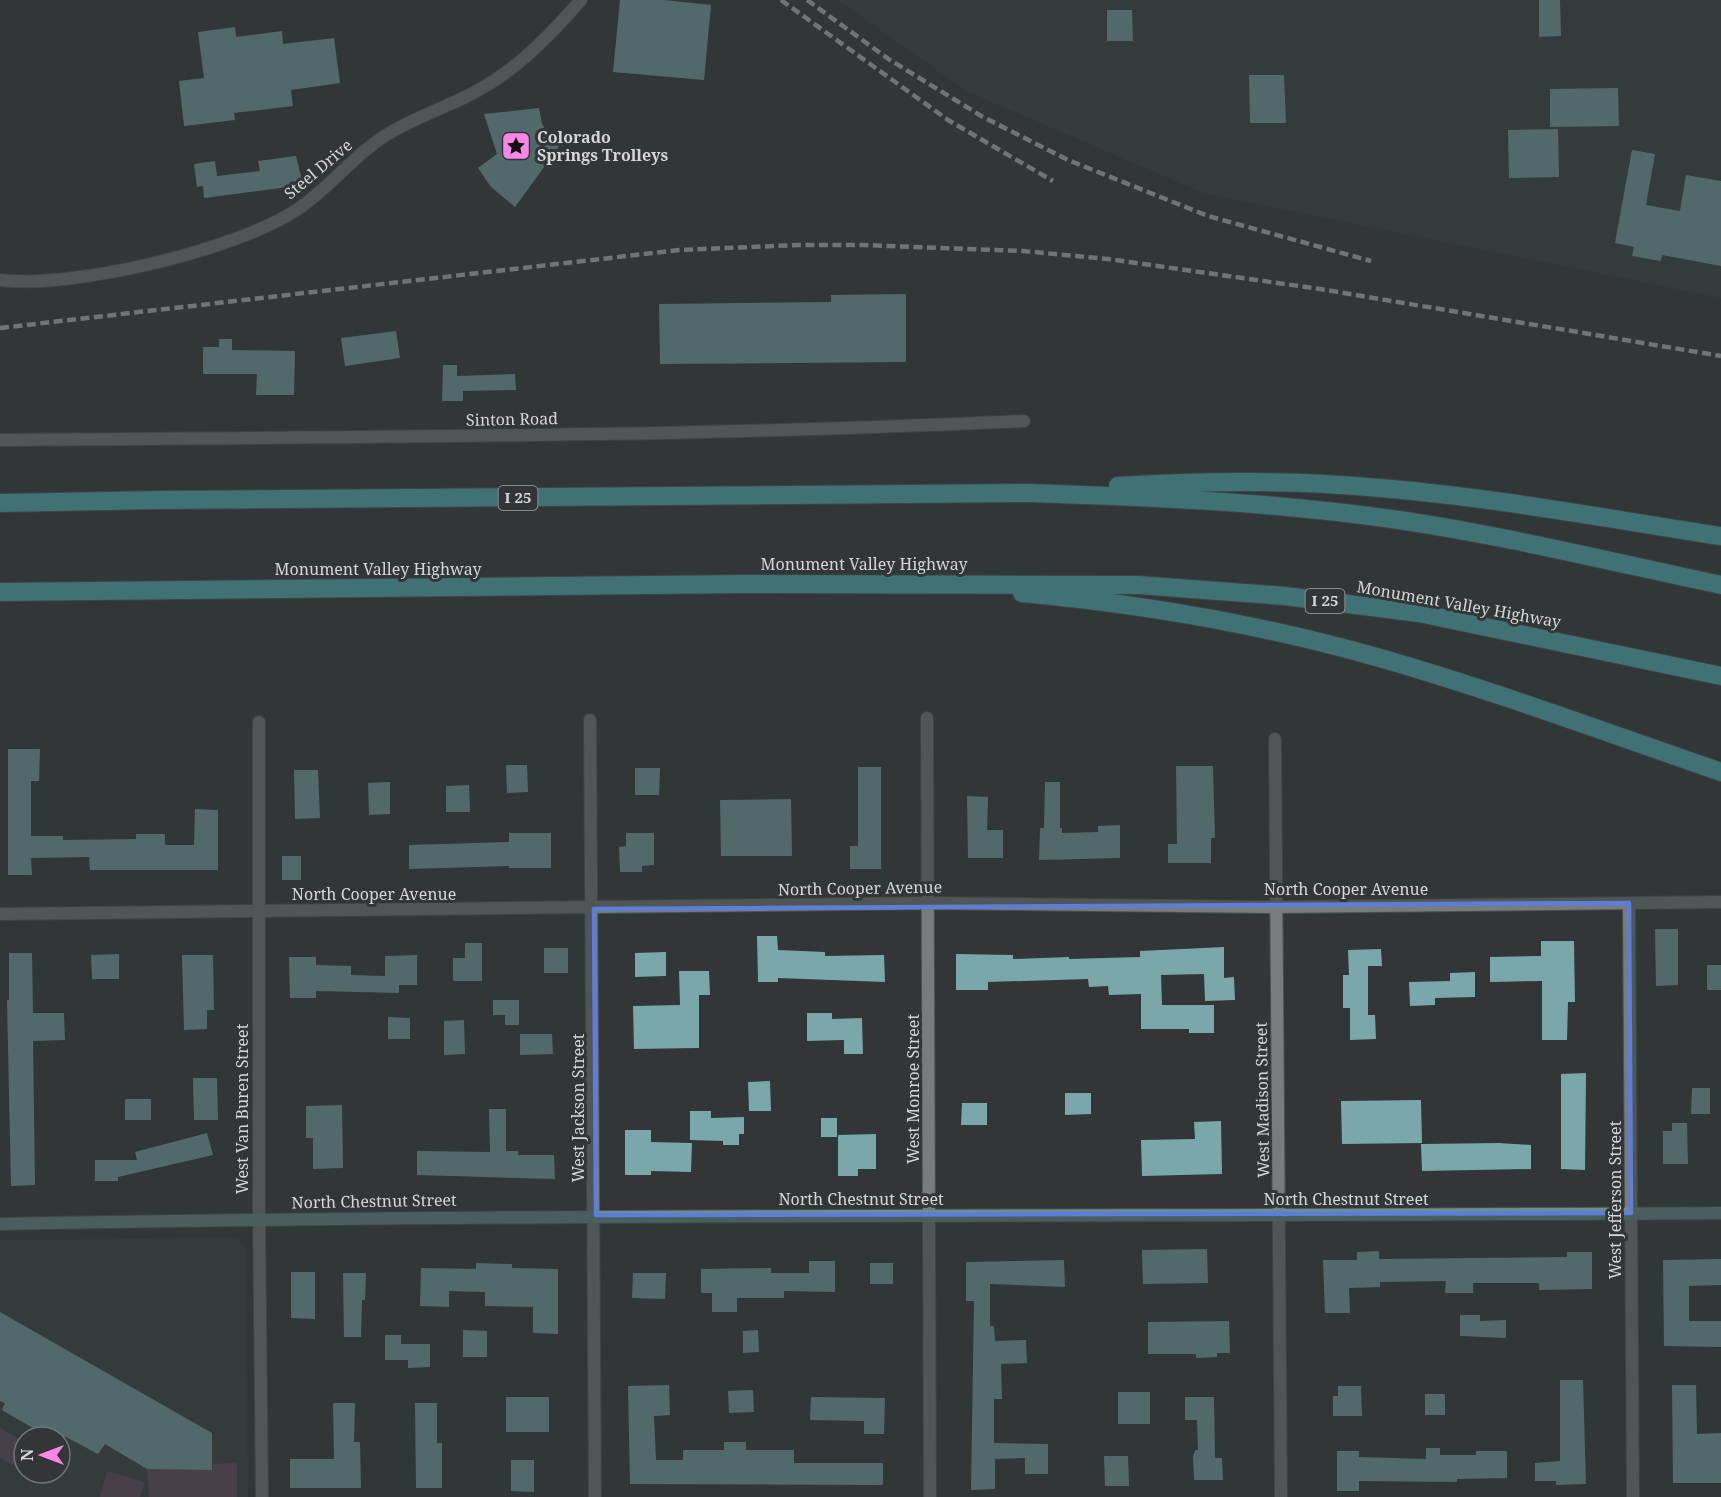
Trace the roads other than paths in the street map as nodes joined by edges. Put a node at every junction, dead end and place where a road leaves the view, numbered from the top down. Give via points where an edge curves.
1 (582, 0) edge
2 (0, 280) edge
3 (1024, 421) dead end
4 (0, 440) edge
5 (1030, 493) junction
6 (0, 503) edge
7 (1721, 536) edge
8 (922, 583) junction
9 (1721, 585) edge
10 (0, 592) edge
11 (1721, 676) edge
12 (927, 718) dead end
13 (590, 720) dead end
14 (259, 722) dead end
15 (1275, 739) dead end
16 (1721, 772) edge
17 (1721, 902) edge
18 (928, 903) junction
19 (1629, 903) junction
20 (1275, 907) junction
21 (594, 909) junction
22 (259, 912) junction
23 (0, 914) edge
24 (1721, 1213) edge
25 (1631, 1214) junction
26 (596, 1215) junction
27 (930, 1216) junction
28 (1280, 1216) junction
29 (259, 1219) junction
30 (0, 1224) edge
31 (262, 1497) edge
32 (596, 1497) edge
33 (930, 1497) edge
34 (1281, 1497) edge
35 (1633, 1497) edge

1 - 2 street, Steel Drive via 512,68 476,92 392,131 297,210 262,227 183,255 137,266 59,280
3 - 4 street, Sinton Road via 623,435
5 - 6 highway, I 25
5 - 7 highway via 1232,481 1370,487
5 - 9 highway, I 25 via 1221,502 1392,519
8 - 10 highway, Monument Valley Highway / I 25
8 - 11 highway, Monument Valley Highway / I 25 via 1138,585 1351,604 1475,623
8 - 16 highway via 1102,603 1295,636 1443,678
12 - 18 street, West Monroe Street
13 - 21 street, West Jackson Street
14 - 22 street, West Van Buren Street
15 - 20 street, West Madison Street
17 - 19 street, North Cooper Avenue
18 - 20 street, North Cooper Avenue
18 - 21 street, North Cooper Avenue
18 - 27 street, West Monroe Street
19 - 20 street, North Cooper Avenue
19 - 25 street, West Jefferson Street
20 - 28 street, West Madison Street
21 - 22 street, North Cooper Avenue
21 - 26 street, West Jackson Street
22 - 23 street, North Cooper Avenue
22 - 29 street, West Van Buren Street
24 - 25 main road, North Chestnut Street
25 - 28 main road, North Chestnut Street
25 - 35 street, West Jefferson Street
26 - 27 main road, North Chestnut Street
26 - 29 main road, North Chestnut Street
26 - 32 street, West Jackson Street
27 - 28 main road, North Chestnut Street
27 - 33 street, West Monroe Street
28 - 34 street, West Madison Street
29 - 30 main road, North Chestnut Street
29 - 31 street, West Van Buren Street

